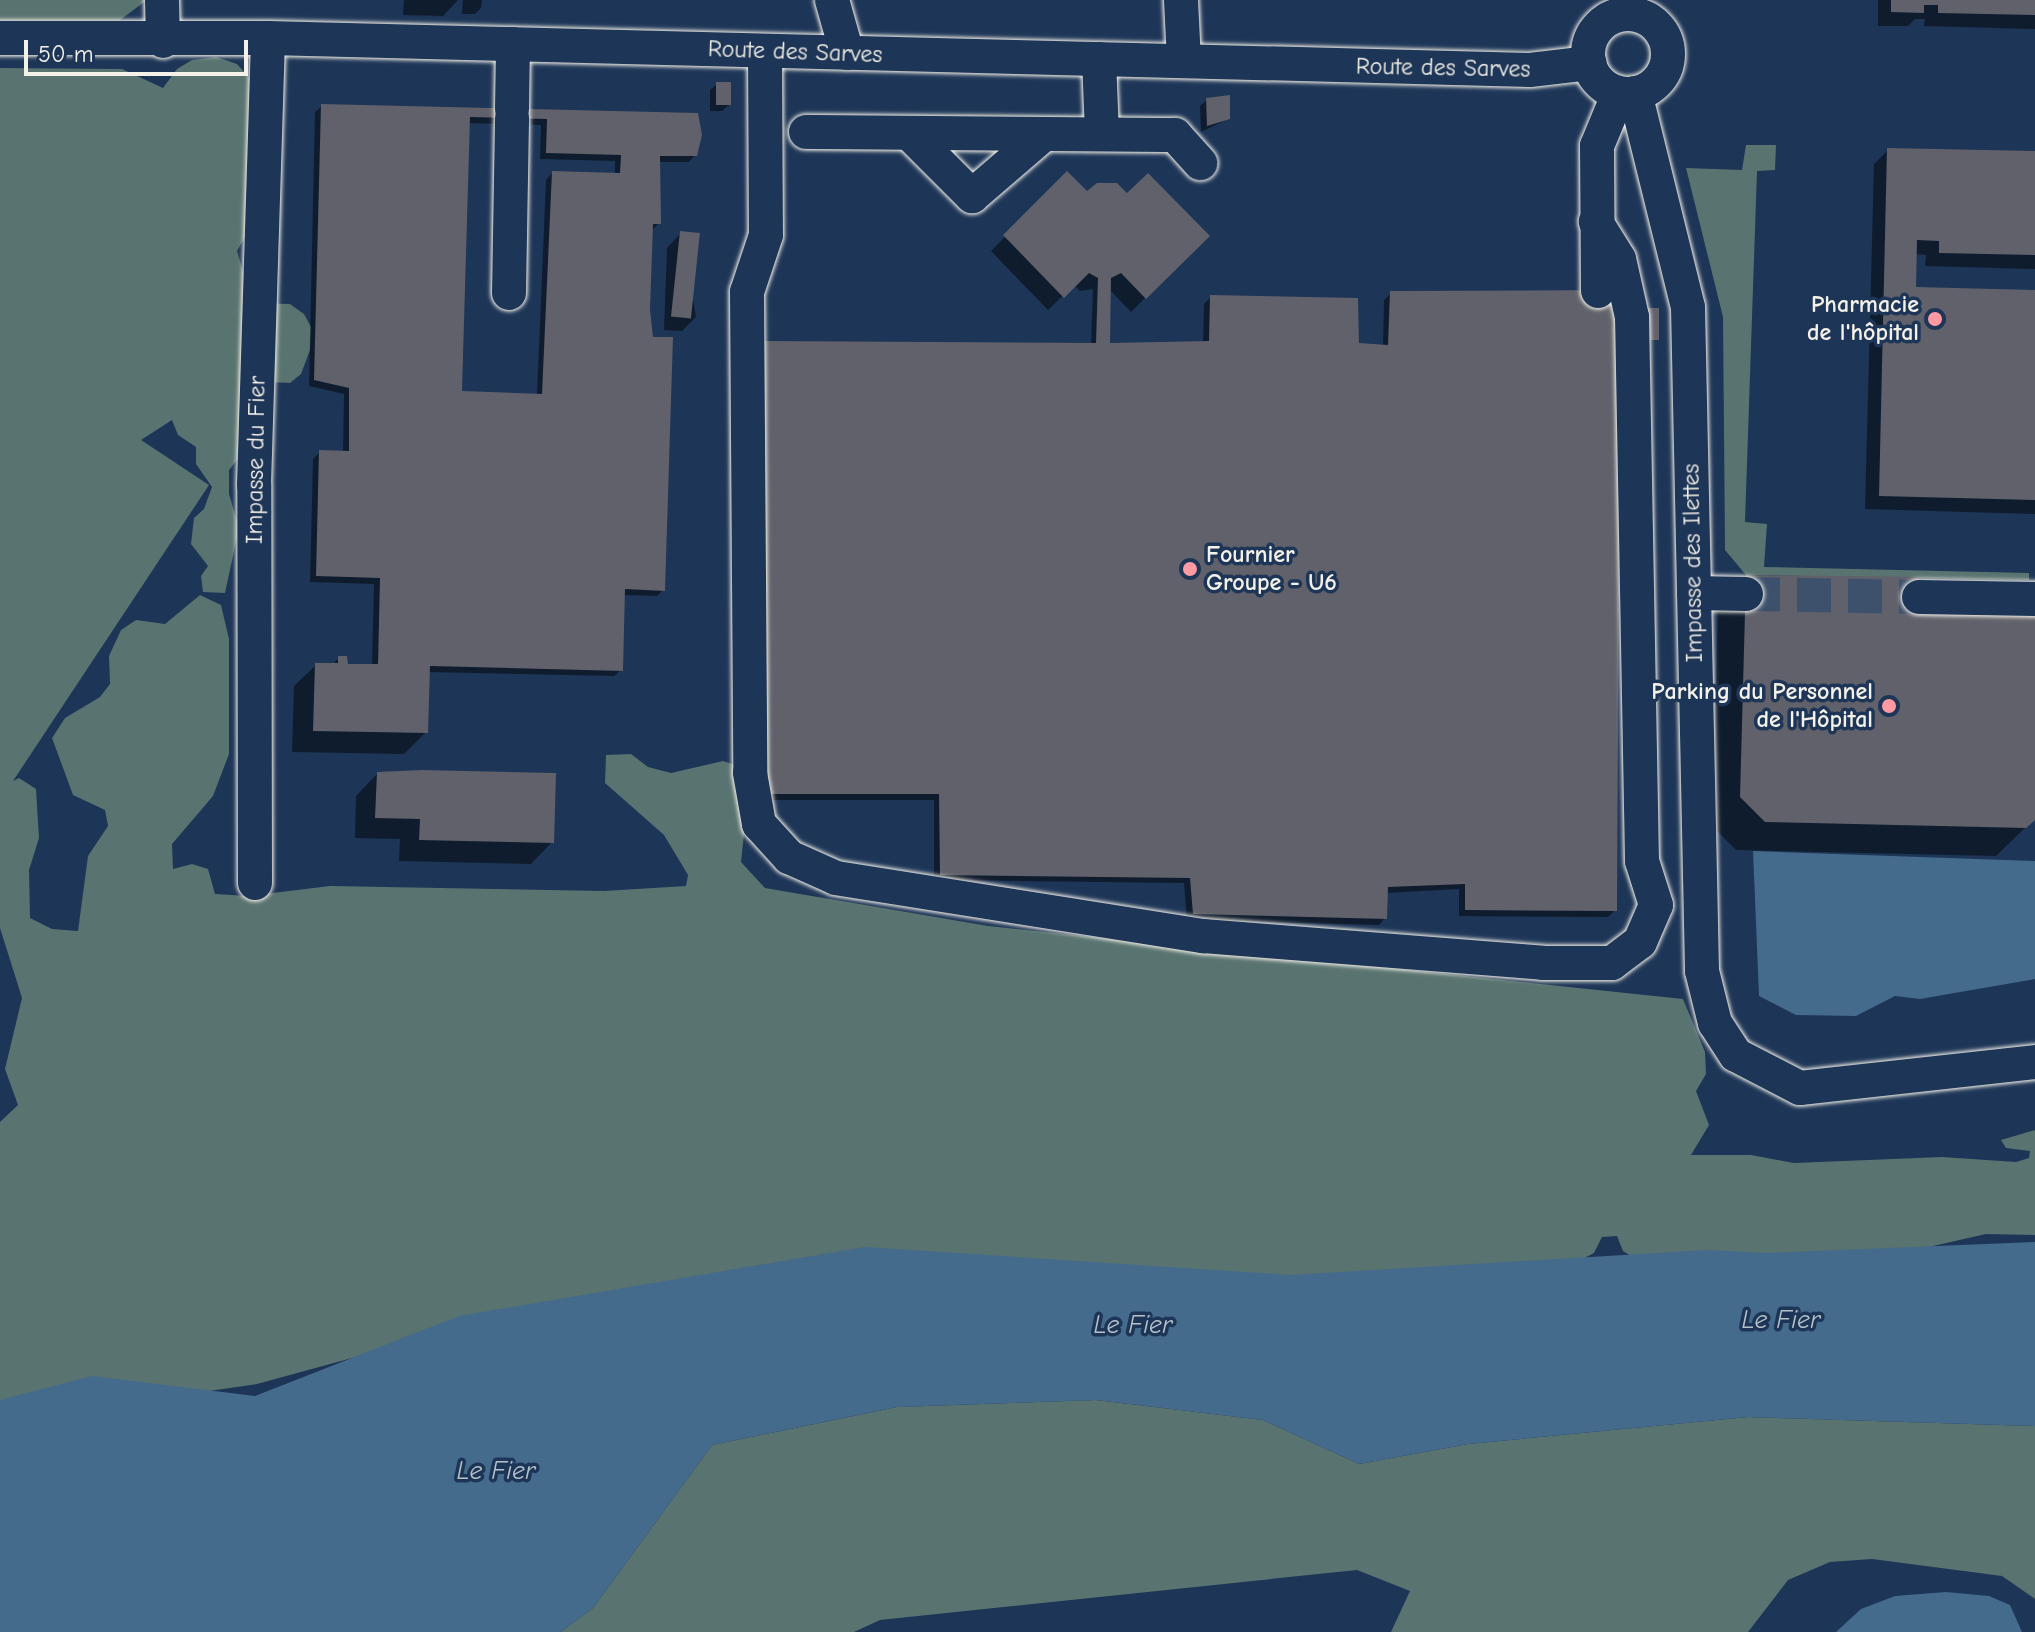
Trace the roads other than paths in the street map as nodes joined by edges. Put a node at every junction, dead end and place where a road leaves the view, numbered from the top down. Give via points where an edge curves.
1 (162, 0) edge
2 (832, 0) edge
3 (1181, 0) edge
4 (1630, 7) edge
5 (0, 38) edge
6 (268, 38) junction
7 (163, 41) junction
8 (513, 44) junction
9 (765, 51) junction
10 (847, 53) junction
11 (1099, 59) junction
12 (1184, 61) junction
13 (1590, 63) junction
14 (1627, 93) junction
15 (806, 132) dead end
16 (910, 134) junction
17 (1044, 134) junction
18 (1102, 134) junction
19 (1200, 163) dead end
20 (1596, 222) junction
21 (1598, 291) dead end
22 (509, 293) dead end
23 (1694, 593) junction
24 (1746, 594) tunnel mouth
25 (1919, 597) tunnel mouth
26 (2035, 599) edge
27 (255, 883) dead end
28 (2035, 1062) edge

1 - 7 street
2 - 10 street
3 - 12 street
4 - 13 street via 1597,29
4 - 14 street via 1659,29 1668,54 1659,79
5 - 7 street, Route des Sarves
6 - 7 street, Route des Sarves
6 - 8 street, Route des Sarves
6 - 27 street, Impasse du Fier via 254,485
8 - 9 street, Route des Sarves
8 - 22 street
9 - 10 street, Route des Sarves
9 - 20 street via 766,235 747,292 750,773 759,824 789,857 836,878 1203,936 1528,962 1612,963 1640,942 1656,905 1642,861 1632,317 1619,259
10 - 11 street, Route des Sarves
11 - 12 street, Route des Sarves
11 - 18 street
12 - 13 street, Route des Sarves via 1530,70
13 - 14 street via 1604,85
14 - 20 street via 1597,146
14 - 23 street, Impasse des Ilettes via 1688,307
15 - 16 street
16 - 17 street
16 - 17 street via 972,196
17 - 18 street
18 - 19 street via 1175,135
20 - 21 street
23 - 24 street
23 - 28 street, Impasse des Ilettes via 1705,998 1736,1055 1800,1088
25 - 26 street

